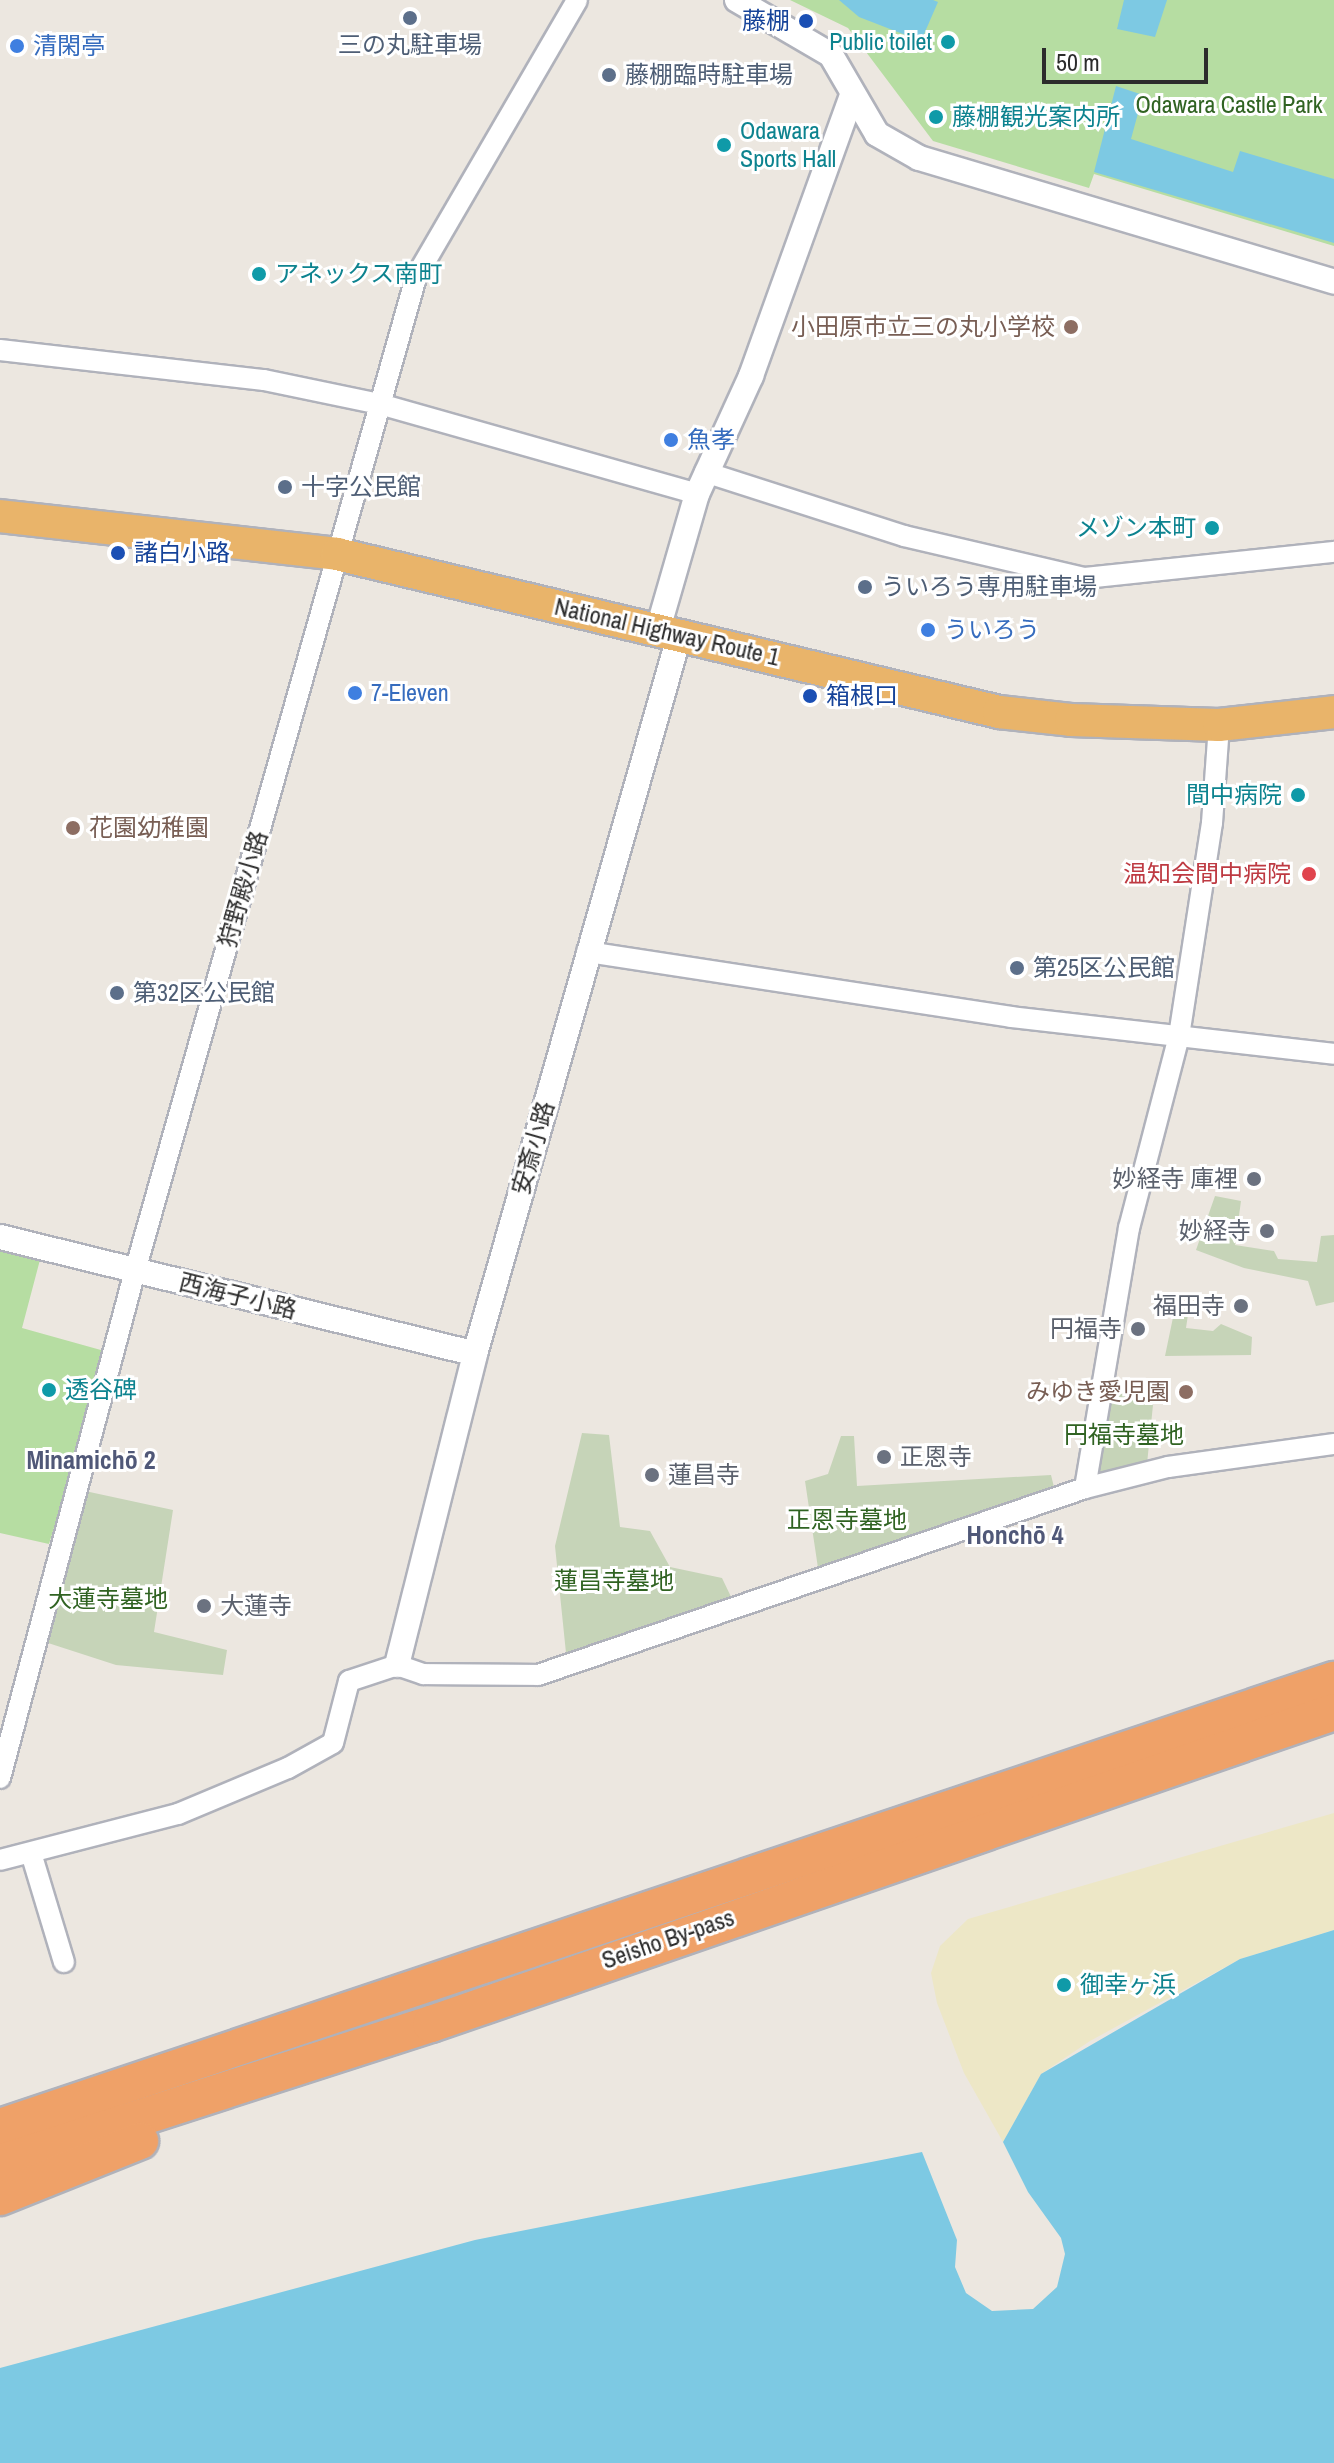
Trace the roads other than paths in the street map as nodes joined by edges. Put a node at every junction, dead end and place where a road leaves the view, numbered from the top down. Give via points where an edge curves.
1 (577, 0) edge
2 (737, 0) edge
3 (852, 95) junction
4 (1334, 282) edge
5 (0, 350) edge
6 (380, 404) junction
7 (701, 483) junction
8 (0, 516) edge
9 (1334, 552) edge
10 (337, 554) junction
11 (669, 631) junction
12 (1334, 712) edge
13 (1219, 725) junction
14 (587, 952) junction
15 (1179, 1036) junction
16 (1334, 1054) edge
17 (0, 1237) edge
18 (135, 1271) junction
19 (475, 1354) junction
20 (1334, 1444) edge
21 (1085, 1488) junction
22 (397, 1665) junction
23 (1334, 1680) edge
24 (1334, 1712) edge
25 (4, 1744) edge
26 (0, 1778) edge
27 (31, 1853) junction
28 (0, 1860) edge
29 (710, 1908) junction
30 (64, 1962) dead end
31 (431, 2024) junction
32 (0, 2126) edge
33 (0, 2163) edge
34 (0, 2197) edge

1 - 6 street, 狩野殿小路 via 416,277
2 - 3 street via 831,55
3 - 4 street via 877,134 919,158
3 - 7 street, 安斎小路 via 751,376
5 - 6 street via 264,380
6 - 7 street
6 - 10 street, 狩野殿小路
7 - 9 street via 1085,578
7 - 11 street, 安斎小路
8 - 10 highway, National Highway Route 1
10 - 11 highway, National Highway Route 1
10 - 18 street, 狩野殿小路
11 - 13 highway, National Highway Route 1 via 999,712
11 - 14 street, 安斎小路
12 - 13 highway, National Highway Route 1
13 - 15 street via 1212,823
14 - 15 street via 1011,1017
14 - 19 street, 安斎小路
15 - 16 street
15 - 21 street via 1129,1228
17 - 18 street, 西海子小路
18 - 19 street, 西海子小路
18 - 25 street, 狩野殿小路
19 - 22 street, 安斎小路
20 - 21 street via 1168,1467
21 - 22 street via 538,1675 423,1674
22 - 27 street via 349,1681 333,1743 288,1768 178,1814
23 - 29 highway, Seisho By-pass
24 - 29 highway, Seisho By-pass
25 - 26 street, 狩野殿小路
27 - 28 street
27 - 30 street
29 - 31 highway, Seisho By-pass
29 - 32 highway, Seisho By-pass
31 - 33 highway, Seisho By-pass
31 - 34 highway

